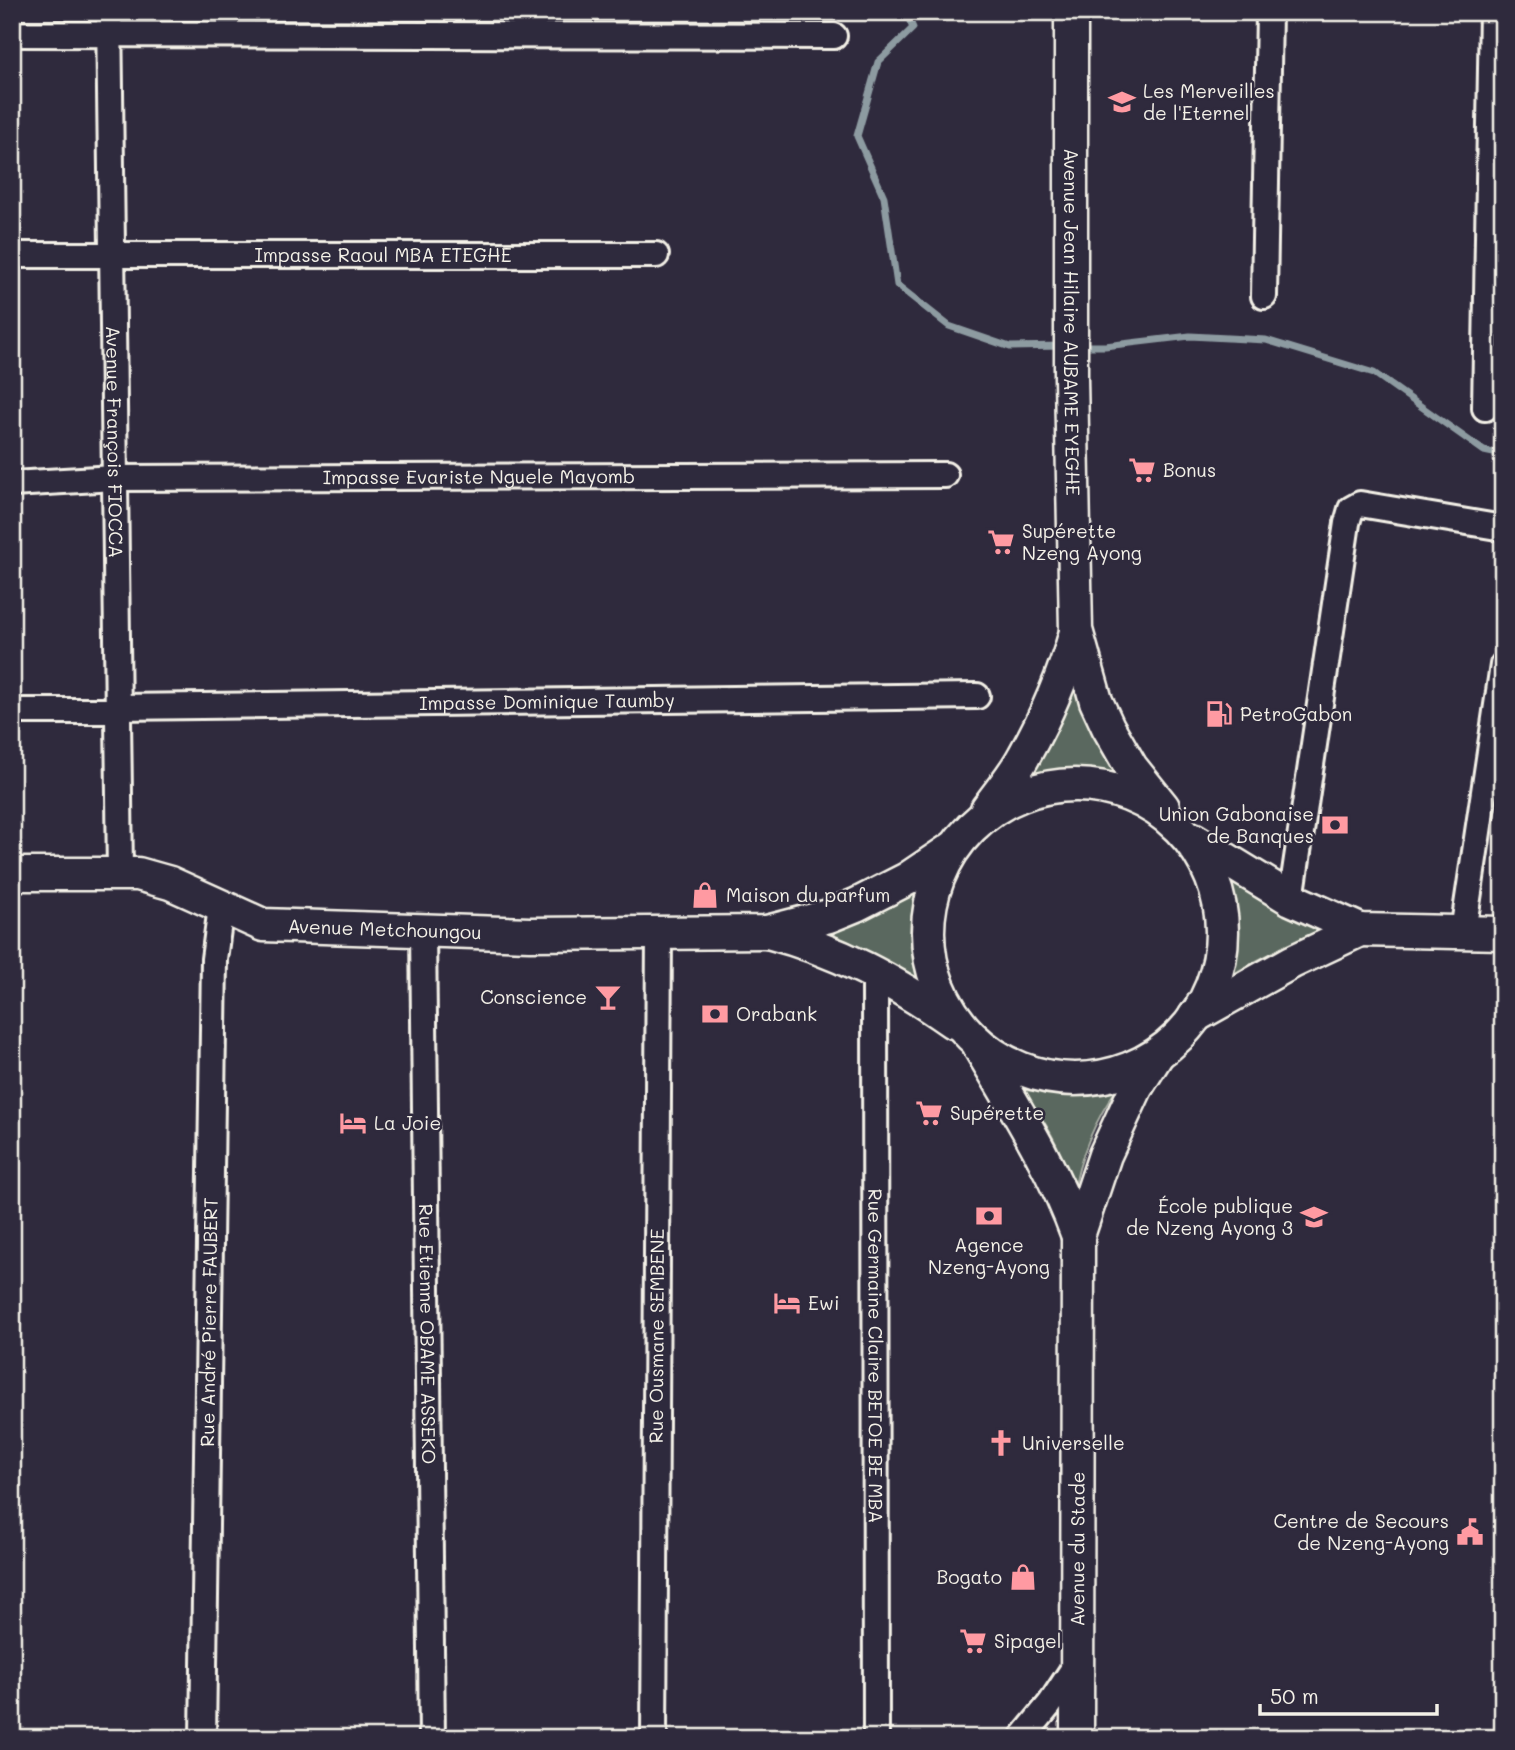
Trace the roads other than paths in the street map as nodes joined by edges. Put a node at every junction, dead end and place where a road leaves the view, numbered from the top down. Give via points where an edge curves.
1 (1071, 12) edge
2 (1269, 12) edge
3 (1492, 12) edge
4 (109, 22) edge
5 (12, 34) edge
6 (834, 36) dead end
7 (656, 255) dead end
8 (12, 256) edge
9 (112, 256) junction
10 (1264, 296) dead end
11 (1485, 408) dead end
12 (945, 475) dead end
13 (115, 478) junction
14 (12, 484) edge
15 (1503, 528) edge
16 (1076, 630) junction
17 (1503, 665) edge
18 (977, 696) dead end
19 (118, 709) junction
20 (12, 710) edge
21 (979, 820) junction
22 (1182, 829) junction
23 (953, 848) junction
24 (120, 873) junction
25 (12, 874) edge
26 (1291, 899) junction
27 (221, 907) junction
28 (423, 930) junction
29 (1360, 930) junction
30 (766, 932) junction
31 (1463, 932) junction
32 (1503, 933) edge
33 (659, 934) junction
34 (875, 974) junction
35 (1195, 1016) junction
36 (969, 1035) junction
37 (1157, 1055) junction
38 (1078, 1236) junction
39 (1077, 1662) junction
40 (203, 1738) edge
41 (432, 1738) edge
42 (654, 1738) edge
43 (876, 1738) edge
44 (1022, 1738) edge
45 (1077, 1738) edge

1 - 16 main road, Avenue Jean Hilaire AUBAME EYEGHE
2 - 10 street
3 - 11 street
4 - 5 street
4 - 6 street
4 - 9 street, Avenue François FIOCCA
7 - 9 street, Impasse Raoul MBA ETEGHE
8 - 9 street, Impasse Raoul MBA ETEGHE
9 - 13 street, Avenue François FIOCCA
12 - 13 street, Impasse Evariste Nguele Mayomb
13 - 14 street, Impasse Evariste Nguele Mayomb
13 - 19 street, Avenue François FIOCCA
15 - 26 street via 1360,504 1351,509
16 - 21 main road via 1053,700 1024,758
16 - 22 main road via 1108,727 1131,767
17 - 31 street
18 - 19 street, Impasse Dominique Taumby
19 - 20 street, Impasse Dominique Taumby
19 - 24 street, Avenue François FIOCCA
21 - 22 main road via 1014,797 1054,786 1096,785 1135,797
21 - 23 main road
22 - 26 main road
22 - 35 main road via 1213,878 1222,925 1216,973
23 - 30 main road via 856,905
23 - 36 main road via 933,891 927,938 936,985
24 - 25 main road, Avenue Metchoungou
24 - 27 main road, Avenue Metchoungou via 170,883
26 - 29 main road
27 - 28 main road, Avenue Metchoungou via 263,925
27 - 40 street, Rue André Pierre FAUBERT via 214,959
28 - 33 main road, Avenue Metchoungou
28 - 41 street, Rue Etienne OBAME ASSEKO
29 - 31 main road
29 - 35 main road
30 - 33 main road, Avenue Metchoungou
30 - 34 main road via 808,943
31 - 32 main road
33 - 42 street, Rue Ousmane SEMBENE
34 - 36 main road
34 - 43 street, Rue Germaine Claire BETOE BE MBA
35 - 37 main road
36 - 37 main road via 1019,1069 1066,1080 1113,1075
36 - 38 main road via 1051,1171
37 - 38 main road via 1114,1135
38 - 39 main road, Avenue du Stade
39 - 44 street
39 - 45 main road, Avenue du Stade

